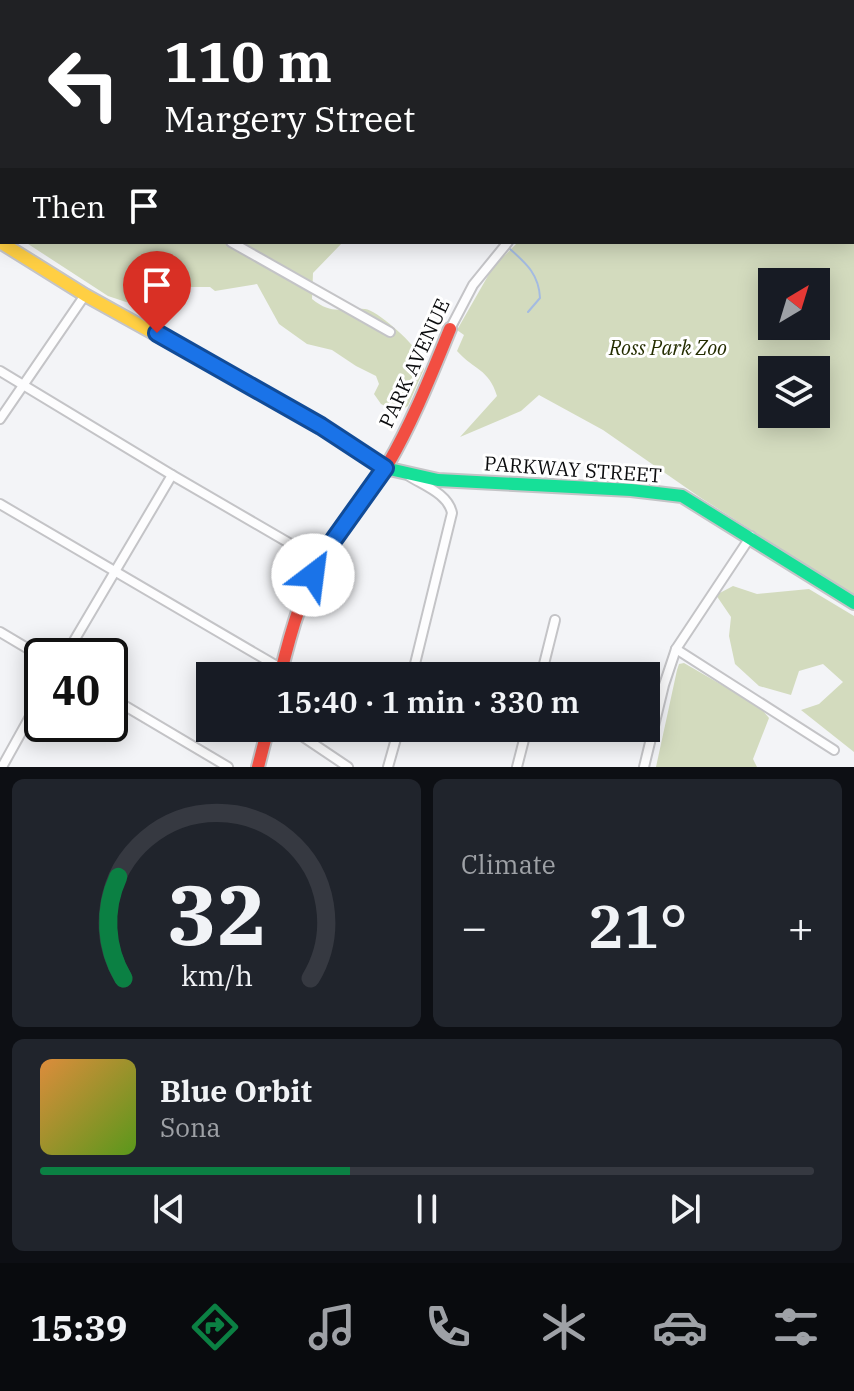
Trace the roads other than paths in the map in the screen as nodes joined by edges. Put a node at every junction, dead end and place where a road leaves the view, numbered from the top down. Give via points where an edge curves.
1 (3, 244) edge
2 (235, 244) edge
3 (506, 244) edge
4 (85, 295) junction
5 (450, 329) joint
6 (390, 332) dead end
7 (0, 371) edge
8 (23, 385) junction
9 (0, 419) edge
10 (385, 468) junction
11 (405, 473) junction
12 (172, 475) junction
13 (0, 504) edge
14 (751, 536) junction
15 (320, 561) junction
16 (115, 570) junction
17 (854, 603) edge
18 (555, 620) dead end
19 (0, 632) edge
20 (75, 638) edge
21 (24, 646) edge
22 (676, 649) junction
23 (265, 662) edge
24 (284, 662) edge
25 (415, 662) edge
26 (544, 662) edge
27 (128, 708) edge
28 (24, 728) edge
29 (264, 742) edge
30 (311, 742) edge
31 (395, 742) edge
32 (523, 742) edge
33 (834, 750) dead end
34 (3, 766) edge
35 (228, 767) edge
36 (258, 767) edge
37 (348, 767) edge
38 (388, 767) edge
39 (517, 767) edge
40 (644, 767) edge

1 - 4 street, PARKWAY STREET
2 - 6 street
3 - 5 street, PARK AVENUE via 473,285
4 - 8 street
4 - 10 street, PARKWAY STREET via 231,374
5 - 10 street, PARK AVENUE
7 - 8 street
8 - 9 street
8 - 12 street
10 - 11 street, PARKWAY STREET
10 - 15 street, PARK AVENUE
11 - 14 street, PARKWAY STREET via 438,480 682,496
11 - 25 street via 449,502 452,513
12 - 15 street
12 - 16 street
13 - 16 street
14 - 17 street, PARKWAY STREET
14 - 22 street
15 - 24 street, PARK AVENUE
16 - 20 street
16 - 23 street
18 - 26 street
19 - 21 street
22 - 33 street
22 - 40 street
27 - 35 street
28 - 34 street
29 - 36 street
30 - 37 street
31 - 38 street
32 - 39 street

